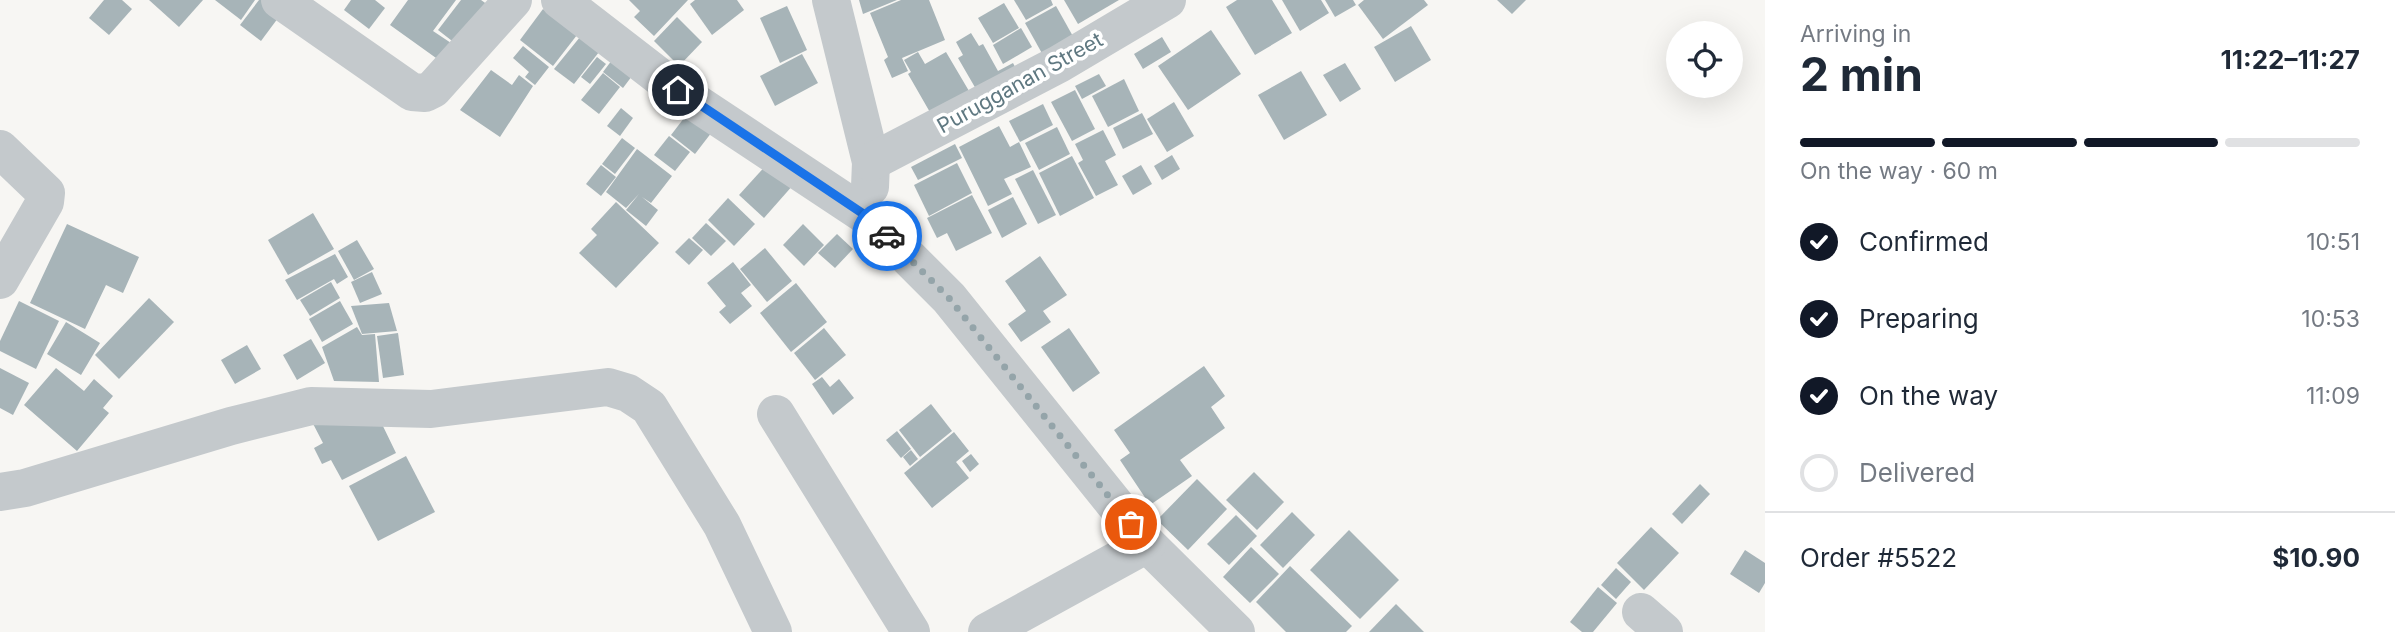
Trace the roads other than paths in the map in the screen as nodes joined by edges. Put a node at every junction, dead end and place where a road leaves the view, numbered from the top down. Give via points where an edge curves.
1 (280, 0) edge
2 (513, 0) edge
3 (560, 0) edge
4 (831, 0) edge
5 (1167, 0) edge
6 (13, 159) edge
7 (871, 162) junction
8 (868, 217) junction
9 (0, 280) edge
10 (776, 414) dead end
11 (0, 492) edge
12 (1147, 544) junction
13 (773, 632) edge
14 (911, 632) edge
15 (986, 632) edge
16 (1236, 632) edge

1 - 2 street via 412,92 425,93
3 - 8 street via 678,90
4 - 7 street
5 - 7 street, Purugganan Street via 1059,64
6 - 9 street via 46,193
7 - 8 street
8 - 12 street via 949,298
10 - 14 street
11 - 13 street via 311,406 430,410 608,387 649,407 722,525
12 - 15 street
12 - 16 street

